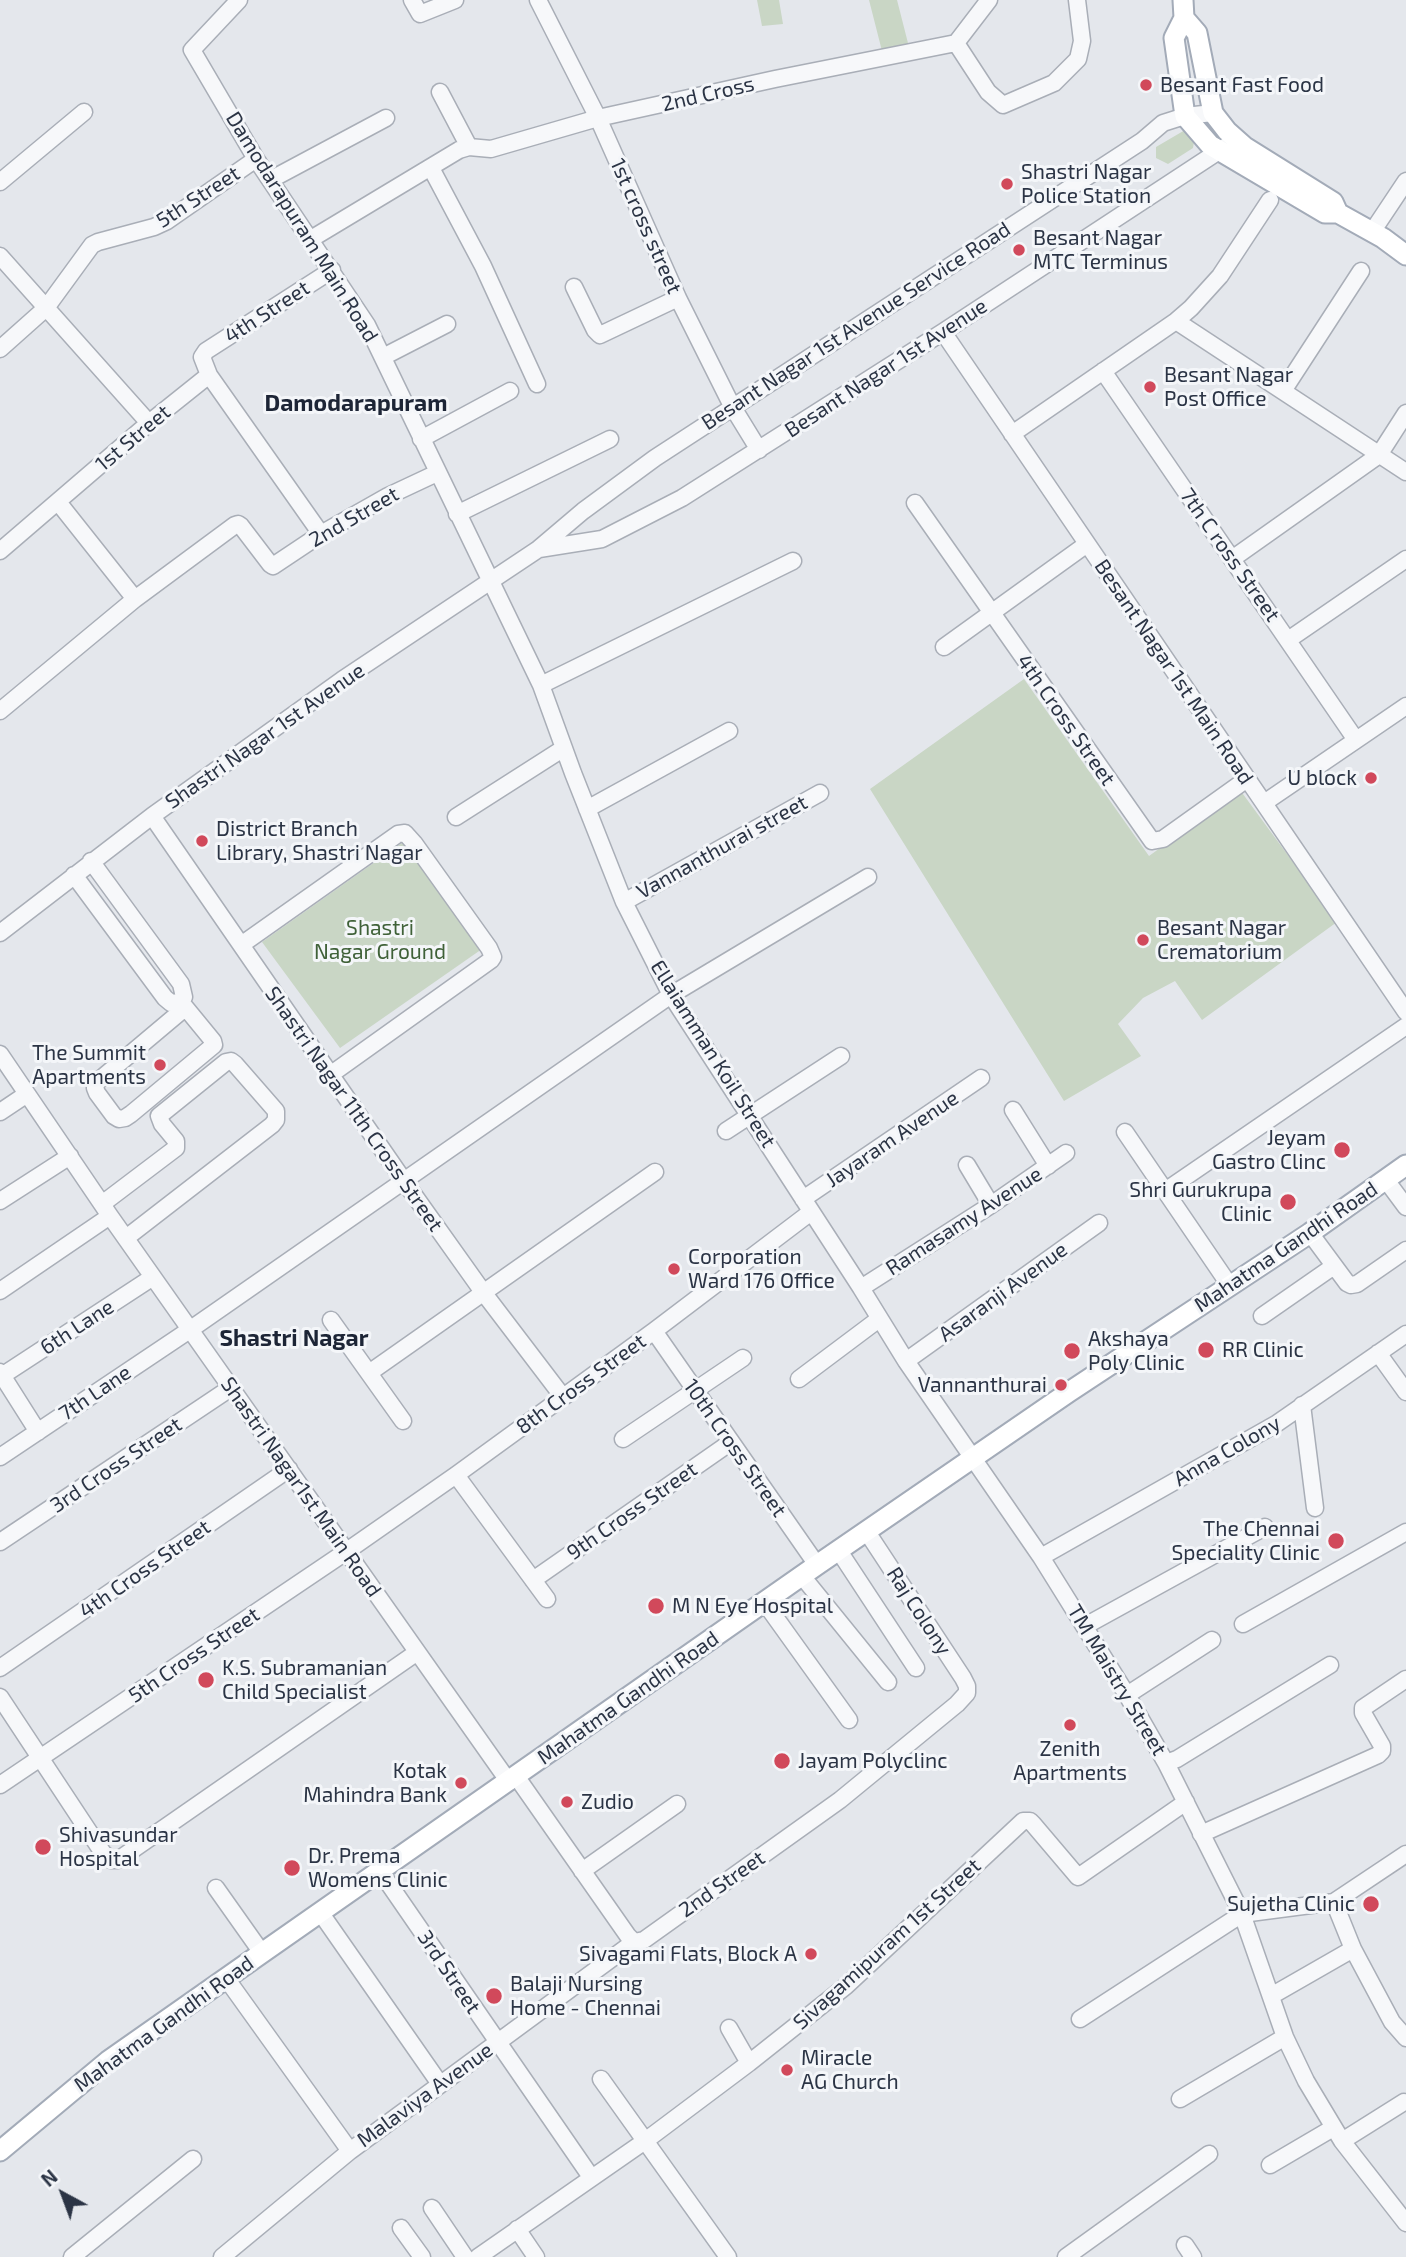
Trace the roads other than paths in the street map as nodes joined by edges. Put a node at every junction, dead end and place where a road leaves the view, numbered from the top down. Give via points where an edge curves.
1 (239, 0) edge
2 (412, 0) edge
3 (455, 0) edge
4 (538, 0) edge
5 (989, 0) edge
6 (1077, 0) edge
7 (1183, 9) edge
8 (956, 43) junction
9 (440, 92) dead end
10 (85, 111) dead end
11 (1213, 113) junction
12 (1185, 116) junction
13 (386, 118) dead end
14 (598, 118) junction
15 (1241, 143) junction
16 (469, 147) junction
17 (1220, 152) junction
18 (256, 159) junction
19 (431, 168) junction
20 (270, 180) junction
21 (1406, 181) edge
22 (0, 182) edge
23 (1270, 200) dead end
24 (1338, 213) junction
25 (1377, 225) junction
26 (311, 239) junction
27 (1406, 255) edge
28 (0, 256) edge
29 (332, 270) junction
30 (1362, 271) dead end
31 (574, 286) dead end
32 (678, 298) junction
33 (46, 308) junction
34 (1176, 321) junction
35 (447, 324) dead end
36 (943, 332) junction
37 (0, 349) edge
38 (383, 357) junction
39 (1103, 371) junction
40 (209, 375) junction
41 (537, 384) dead end
42 (510, 391) dead end
43 (1283, 391) junction
44 (732, 406) junction
45 (1406, 413) edge
46 (149, 423) junction
47 (1013, 434) junction
48 (421, 439) junction
49 (610, 439) dead end
50 (760, 450) junction
51 (1379, 455) junction
52 (1406, 472) edge
53 (437, 473) junction
54 (58, 502) junction
55 (915, 503) dead end
56 (457, 514) junction
57 (321, 534) junction
58 (1087, 544) junction
59 (537, 550) junction
60 (0, 551) edge
61 (1232, 559) junction
62 (1406, 559) edge
63 (793, 561) dead end
64 (492, 581) junction
65 (135, 599) junction
66 (991, 614) junction
67 (1288, 640) junction
68 (944, 647) dead end
69 (541, 685) junction
70 (1406, 706) edge
71 (0, 711) edge
72 (729, 731) dead end
73 (1356, 740) junction
74 (564, 748) junction
75 (1247, 779) junction
76 (820, 793) dead end
77 (1264, 803) junction
78 (587, 809) junction
79 (152, 816) junction
80 (456, 817) dead end
81 (91, 861) junction
82 (74, 875) junction
83 (868, 877) dead end
84 (624, 902) junction
85 (0, 933) edge
86 (240, 945) junction
87 (671, 995) junction
88 (183, 1005) junction
89 (1406, 1012) edge
90 (1406, 1026) edge
91 (0, 1054) edge
92 (841, 1056) dead end
93 (330, 1075) junction
94 (981, 1078) dead end
95 (27, 1094) junction
96 (1013, 1110) dead end
97 (0, 1112) edge
98 (750, 1115) junction
99 (726, 1131) dead end
100 (1125, 1132) dead end
101 (1066, 1153) dead end
102 (70, 1156) junction
103 (967, 1164) dead end
104 (1406, 1165) edge
105 (1048, 1166) junction
106 (654, 1172) dead end
107 (1386, 1180) junction
108 (404, 1181) junction
109 (1165, 1191) junction
110 (0, 1201) edge
111 (807, 1205) junction
112 (991, 1205) junction
113 (1406, 1208) edge
114 (106, 1210) junction
115 (1099, 1223) dead end
116 (1310, 1233) junction
117 (126, 1238) junction
118 (1406, 1250) edge
119 (1334, 1266) junction
120 (153, 1278) junction
121 (1230, 1286) junction
122 (861, 1288) junction
123 (0, 1291) edge
124 (483, 1292) junction
125 (1262, 1316) dead end
126 (879, 1319) junction
127 (331, 1320) dead end
128 (191, 1329) junction
129 (654, 1331) junction
130 (1406, 1334) edge
131 (1378, 1353) junction
132 (743, 1358) dead end
133 (906, 1361) junction
134 (369, 1373) junction
135 (1, 1375) edge
136 (799, 1379) dead end
137 (232, 1387) junction
138 (694, 1390) junction
139 (1406, 1392) edge
140 (563, 1397) junction
141 (1303, 1405) junction
142 (403, 1422) dead end
143 (38, 1432) junction
144 (623, 1439) dead end
145 (731, 1442) junction
146 (0, 1457) edge
147 (972, 1458) junction
148 (289, 1469) junction
149 (456, 1475) junction
150 (1315, 1508) dead end
151 (1265, 1527) dead end
152 (867, 1532) junction
153 (1406, 1532) edge
154 (0, 1542) edge
155 (347, 1551) junction
156 (839, 1551) junction
157 (1041, 1557) junction
158 (810, 1571) junction
159 (533, 1580) junction
160 (547, 1598) dead end
161 (765, 1603) junction
162 (1243, 1624) dead end
163 (1085, 1626) junction
164 (1212, 1640) dead end
165 (416, 1653) junction
166 (1331, 1665) dead end
167 (0, 1668) edge
168 (916, 1668) dead end
169 (1406, 1679) edge
170 (888, 1682) dead end
171 (967, 1693) joint
172 (1127, 1695) junction
173 (0, 1698) edge
174 (849, 1720) dead end
175 (6, 1722) edge
176 (40, 1758) junction
177 (1166, 1763) junction
178 (512, 1779) junction
179 (0, 1785) edge
180 (1186, 1802) junction
181 (677, 1804) dead end
182 (1201, 1834) junction
183 (1406, 1854) edge
184 (380, 1871) junction
185 (582, 1871) junction
186 (216, 1888) dead end
187 (1334, 1902) junction
188 (320, 1912) junction
189 (1242, 1914) junction
190 (634, 1942) junction
191 (1353, 1949) junction
192 (262, 1953) junction
193 (226, 1978) junction
194 (1271, 1996) junction
195 (1080, 2019) dead end
196 (729, 2028) dead end
197 (1285, 2037) junction
198 (1406, 2038) edge
199 (497, 2042) junction
200 (749, 2063) junction
201 (601, 2078) dead end
202 (440, 2084) junction
203 (1180, 2099) dead end
204 (1404, 2102) dead end
205 (1337, 2134) junction
206 (645, 2141) junction
207 (0, 2151) edge
208 (350, 2151) junction
209 (1209, 2154) dead end
210 (193, 2159) dead end
211 (1270, 2165) dead end
212 (591, 2177) junction
213 (432, 2208) dead end
214 (1406, 2223) edge
215 (401, 2228) dead end
216 (517, 2229) junction
217 (72, 2257) edge
218 (222, 2257) edge
219 (422, 2257) edge
220 (465, 2257) edge
221 (478, 2257) edge
222 (536, 2257) edge
223 (729, 2257) edge
224 (1066, 2257) edge

1 - 18 street, Damodarapuram Main Road via 192,50
2 - 3 street via 420,14
4 - 14 street, 1st cross street
5 - 8 street
6 - 8 street via 1082,41 1078,59 1054,83 1003,105 988,92
7 - 11 main road via 1197,33
7 - 12 main road via 1174,38
8 - 14 street, 2nd Cross
9 - 16 street
10 - 22 street
11 - 12 street, Besant Nagar 1st Avenue Service Road
11 - 15 main road
12 - 17 main road
12 - 44 street, Besant Nagar 1st Avenue Service Road via 1163,123 1142,141
13 - 20 street
14 - 16 street, 2nd Cross via 491,149
14 - 32 street, 1st cross street
15 - 17 street, Besant Nagar 1st Avenue
15 - 24 main road via 1333,202
16 - 19 street
17 - 24 main road via 1325,213
17 - 36 street, Besant Nagar 1st Avenue
18 - 20 street, Damodarapuram Main Road
18 - 33 street, 5th Street via 161,224 92,245
19 - 26 street
19 - 41 street via 483,266
20 - 26 street, Damodarapuram Main Road
21 - 25 street
23 - 34 street via 1220,276
24 - 25 main road
25 - 27 main road
26 - 29 street, Damodarapuram Main Road
28 - 33 street
29 - 38 street, Damodarapuram Main Road
29 - 40 street, 4th Street via 203,355
30 - 43 street
31 - 32 street via 600,335
32 - 44 street, 1st cross street
33 - 37 street
33 - 46 street
34 - 39 street
34 - 43 street
35 - 38 street
36 - 47 street, Besant Nagar 1st Main Road
36 - 50 street, Besant Nagar 1st Avenue
38 - 48 street, Damodarapuram Main Road
39 - 47 street
39 - 61 street, 7th C ross Street
40 - 46 street, 1st Street
40 - 57 street
42 - 48 street
43 - 51 street
44 - 50 street, 1st cross street
44 - 59 street, Besant Nagar 1st Avenue Service Road via 614,488
45 - 51 street
46 - 54 street, 1st Street
47 - 58 street, Besant Nagar 1st Main Road
48 - 53 street, Damodarapuram Main Road
49 - 56 street
50 - 59 street, Besant Nagar 1st Avenue via 602,539
51 - 52 street
51 - 61 street
53 - 56 street, Damodarapuram Main Road
53 - 57 street, 2nd Street
54 - 60 street, 1st Street
54 - 65 street
55 - 66 street, 4th Cross Street
56 - 64 street, Damodarapuram Main Road
57 - 65 street, 2nd Street via 274,566 237,524
58 - 66 street
58 - 75 street, Besant Nagar 1st Main Road
59 - 64 street, Shastri Nagar 1st Avenue
61 - 67 street, 7th C ross Street
62 - 67 street
63 - 69 street
64 - 69 street, Ellaiamman Koil Street
64 - 79 street, Shastri Nagar 1st Avenue via 342,680
65 - 71 street
66 - 68 street
66 - 75 street, 4th Cross Street via 1152,841 1163,839
67 - 73 street, 7th C ross Street
69 - 74 street, Ellaiamman Koil Street
70 - 73 street
72 - 78 street
73 - 77 street
74 - 78 street, Ellaiamman Koil Street
74 - 80 street
75 - 77 street, Besant Nagar 1st Main Road
76 - 84 street, Vannanthurai street
77 - 89 street, Besant Nagar 1st Main Road
78 - 84 street, Ellaiamman Koil Street
79 - 81 street, Shastri Nagar 1st Avenue
79 - 86 street, Shastri Nagar 11th Cross Street
81 - 82 street, Shastri Nagar 1st Avenue
81 - 88 street via 181,984
82 - 85 street, Shastri Nagar 1st Avenue
82 - 88 street via 165,998
83 - 87 street, 7th Lane
84 - 87 street, Ellaiamman Koil Street
86 - 93 street, Shastri Nagar 11th Cross Street
86 - 93 street via 405,833 474,927 493,957 487,964
87 - 98 street, Ellaiamman Koil Street
87 - 108 street, 7th Lane
88 - 88 street via 214,1045 131,1114 118,1119 97,1093 97,1082
90 - 109 street
91 - 95 street, Shastri Nagar1st Main Road
92 - 98 street
93 - 108 street, Shastri Nagar 11th Cross Street
94 - 111 street, Jayaram Avenue
95 - 97 street
95 - 102 street, Shastri Nagar1st Main Road
96 - 105 street
98 - 99 street
98 - 111 street, Ellaiamman Koil Street
100 - 109 street
101 - 105 street, Ramasamy Avenue
102 - 110 street
102 - 114 street, Shastri Nagar1st Main Road
103 - 112 street
104 - 107 main road, Mahatma Gandhi Road
105 - 112 street, Ramasamy Avenue
106 - 124 street
107 - 113 street
107 - 116 main road, Mahatma Gandhi Road
108 - 124 street, Shastri Nagar 11th Cross Street
108 - 128 street, 7th Lane
109 - 121 street
111 - 122 street, Ellaiamman Koil Street
111 - 129 street, 8th Cross Street
112 - 122 street, Ramasamy Avenue
114 - 117 street, Shastri Nagar1st Main Road
114 - 117 street via 176,1149 176,1141 159,1116 226,1062 235,1064 276,1111 272,1125
114 - 123 street
115 - 133 street, Asaranji Avenue
116 - 119 street
116 - 121 main road, Mahatma Gandhi Road
117 - 120 street, Shastri Nagar1st Main Road
118 - 119 street via 1354,1286
119 - 125 street
120 - 128 street, Shastri Nagar1st Main Road
120 - 135 street, 6th Lane
121 - 147 main road, Mahatma Gandhi Road
122 - 126 street, Ellaiamman Koil Street
124 - 134 street
124 - 140 street, Shastri Nagar 11th Cross Street
126 - 133 street, Ellaiamman Koil Street
126 - 136 street
127 - 134 street
128 - 137 street, Shastri Nagar1st Main Road
128 - 143 street, 7th Lane
129 - 138 street, 10th Cross Street
129 - 140 street, 8th Cross Street
130 - 131 street, Anna Colony
131 - 139 street
131 - 141 street, Anna Colony
132 - 138 street
133 - 147 street, Ellaiamman Koil Street
134 - 142 street
135 - 143 street
137 - 148 street, Shastri Nagar1st Main Road
137 - 154 street, 3rd Cross Street
138 - 144 street
138 - 145 street, 10th Cross Street
140 - 149 street, 8th Cross Street
141 - 150 street
141 - 157 street, Anna Colony
143 - 146 street, 7th Lane
145 - 158 street, 10th Cross Street
145 - 159 street, 9th Cross Street
147 - 152 main road, Mahatma Gandhi Road
147 - 157 street, TM Maistry Street
148 - 155 street, Shastri Nagar1st Main Road
148 - 167 street, 4th Cross Street
149 - 155 street, 8th Cross Street
149 - 159 street
151 - 163 street
152 - 156 main road, Mahatma Gandhi Road
152 - 171 street, Raj Colony via 963,1678
153 - 162 street
155 - 165 street, Shastri Nagar1st Main Road
155 - 176 street, 5th Cross Street
156 - 158 main road, Mahatma Gandhi Road
156 - 168 street
157 - 163 street, TM Maistry Street
158 - 161 main road, Mahatma Gandhi Road
158 - 170 street, 10th Cross Street
159 - 160 street
161 - 174 street
161 - 178 main road, Mahatma Gandhi Road
163 - 172 street, TM Maistry Street
164 - 172 street
165 - 176 street via 118,1860 103,1853
165 - 178 street, Shastri Nagar1st Main Road
166 - 177 street
169 - 182 street via 1363,1708 1382,1746 1378,1755
171 - 190 street, 2nd Street via 840,1800 644,1940
172 - 177 street, TM Maistry Street
173 - 175 street
175 - 176 street
176 - 179 street, 5th Cross Street
177 - 180 street, TM Maistry Street
178 - 184 main road, Mahatma Gandhi Road
178 - 185 street
180 - 182 street, TM Maistry Street
180 - 200 street, Sivagamipuram 1st Street via 1078,1877 1026,1820 846,1986
181 - 185 street
182 - 189 street, TM Maistry Street
183 - 187 street
184 - 188 main road, Mahatma Gandhi Road
184 - 199 street, 3rd Street
185 - 190 street
186 - 192 street
187 - 189 street
187 - 191 street
188 - 192 main road, Mahatma Gandhi Road
188 - 202 street
189 - 194 street, TM Maistry Street
189 - 195 street
190 - 199 street, Malaviya Avenue
191 - 194 street
191 - 198 street via 1392,2022
192 - 193 main road, Mahatma Gandhi Road
193 - 207 main road, Mahatma Gandhi Road via 108,2061
193 - 208 street
194 - 197 street, TM Maistry Street
196 - 200 street
197 - 203 street
197 - 205 street, TM Maistry Street
199 - 202 street, Malaviya Avenue
199 - 212 street, 3rd Street
200 - 206 street, Sivagamipuram 1st Street
201 - 206 street
202 - 208 street, Malaviya Avenue
204 - 205 street
205 - 211 street
205 - 214 street, TM Maistry Street
206 - 212 street, Sivagamipuram 1st Street
206 - 223 street
208 - 218 street, Malaviya Avenue
209 - 224 street
210 - 217 street
212 - 216 street, Sivagamipuram 1st Street
213 - 220 street
215 - 219 street
216 - 221 street, Sivagamipuram 1st Street
216 - 222 street

